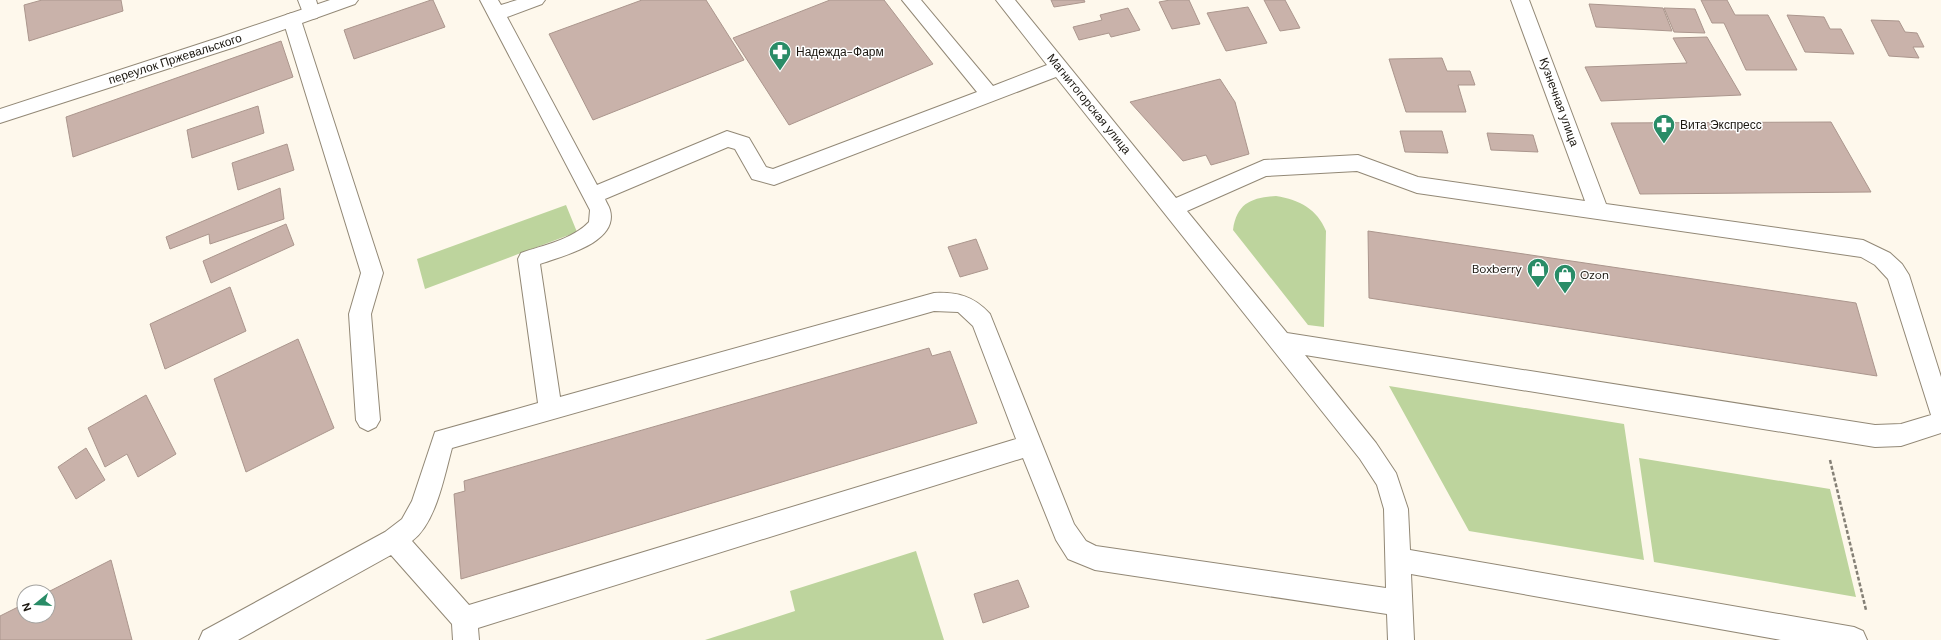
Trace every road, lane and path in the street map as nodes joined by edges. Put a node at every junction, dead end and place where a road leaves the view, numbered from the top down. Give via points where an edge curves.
1 (349, 0) edge
2 (536, 0) edge
3 (911, 0) edge
4 (1005, 0) edge
5 (1520, 0) edge
6 (309, 7) edge
7 (493, 7) edge
8 (292, 20) junction
9 (1060, 68) junction
10 (990, 95) junction
11 (0, 116) edge
12 (593, 195) junction
13 (1173, 208) junction
14 (1598, 208) junction
15 (1280, 342) junction
16 (550, 410) junction
17 (1941, 413) edge
18 (368, 420) dead end
19 (1941, 422) edge
20 (1822, 428) junction
21 (1030, 445) junction
22 (394, 540) junction
23 (1398, 560) junction
24 (1399, 602) junction
25 (1868, 617) dead end
26 (466, 630) edge
27 (212, 640) edge
28 (1401, 640) edge
29 (1854, 640) edge

1 - 6 street, переулок Пржевальского
2 - 7 street
3 - 10 street
4 - 9 street, Магнитогорская улица
5 - 14 street, Кузнечная улица
6 - 8 street, переулок Пржевальского
7 - 12 street
8 - 11 street, переулок Пржевальского
8 - 18 street via 372,273 360,314
9 - 10 street
9 - 13 street, Магнитогорская улица
10 - 12 street via 774,177 759,173 742,143 727,139
12 - 16 street via 600,210 600,220 595,230 585,238 529,259
13 - 14 street via 1264,168 1353,163 1369,166 1417,185
13 - 15 street, Магнитогорская улица
14 - 17 street via 1863,249 1879,255 1898,275
15 - 20 street
15 - 23 street, Магнитогорская улица via 1368,451 1388,481 1396,509
16 - 21 street via 934,302 955,301 972,308 982,320
16 - 22 street via 443,440 422,505 411,527
19 - 20 street via 1910,434 1893,437
20 - 25 path
21 - 24 street via 1065,532 1077,550 1095,558
21 - 26 street
22 - 26 street
22 - 27 street
23 - 24 street, Магнитогорская улица
23 - 29 street
24 - 28 street, Магнитогорская улица

